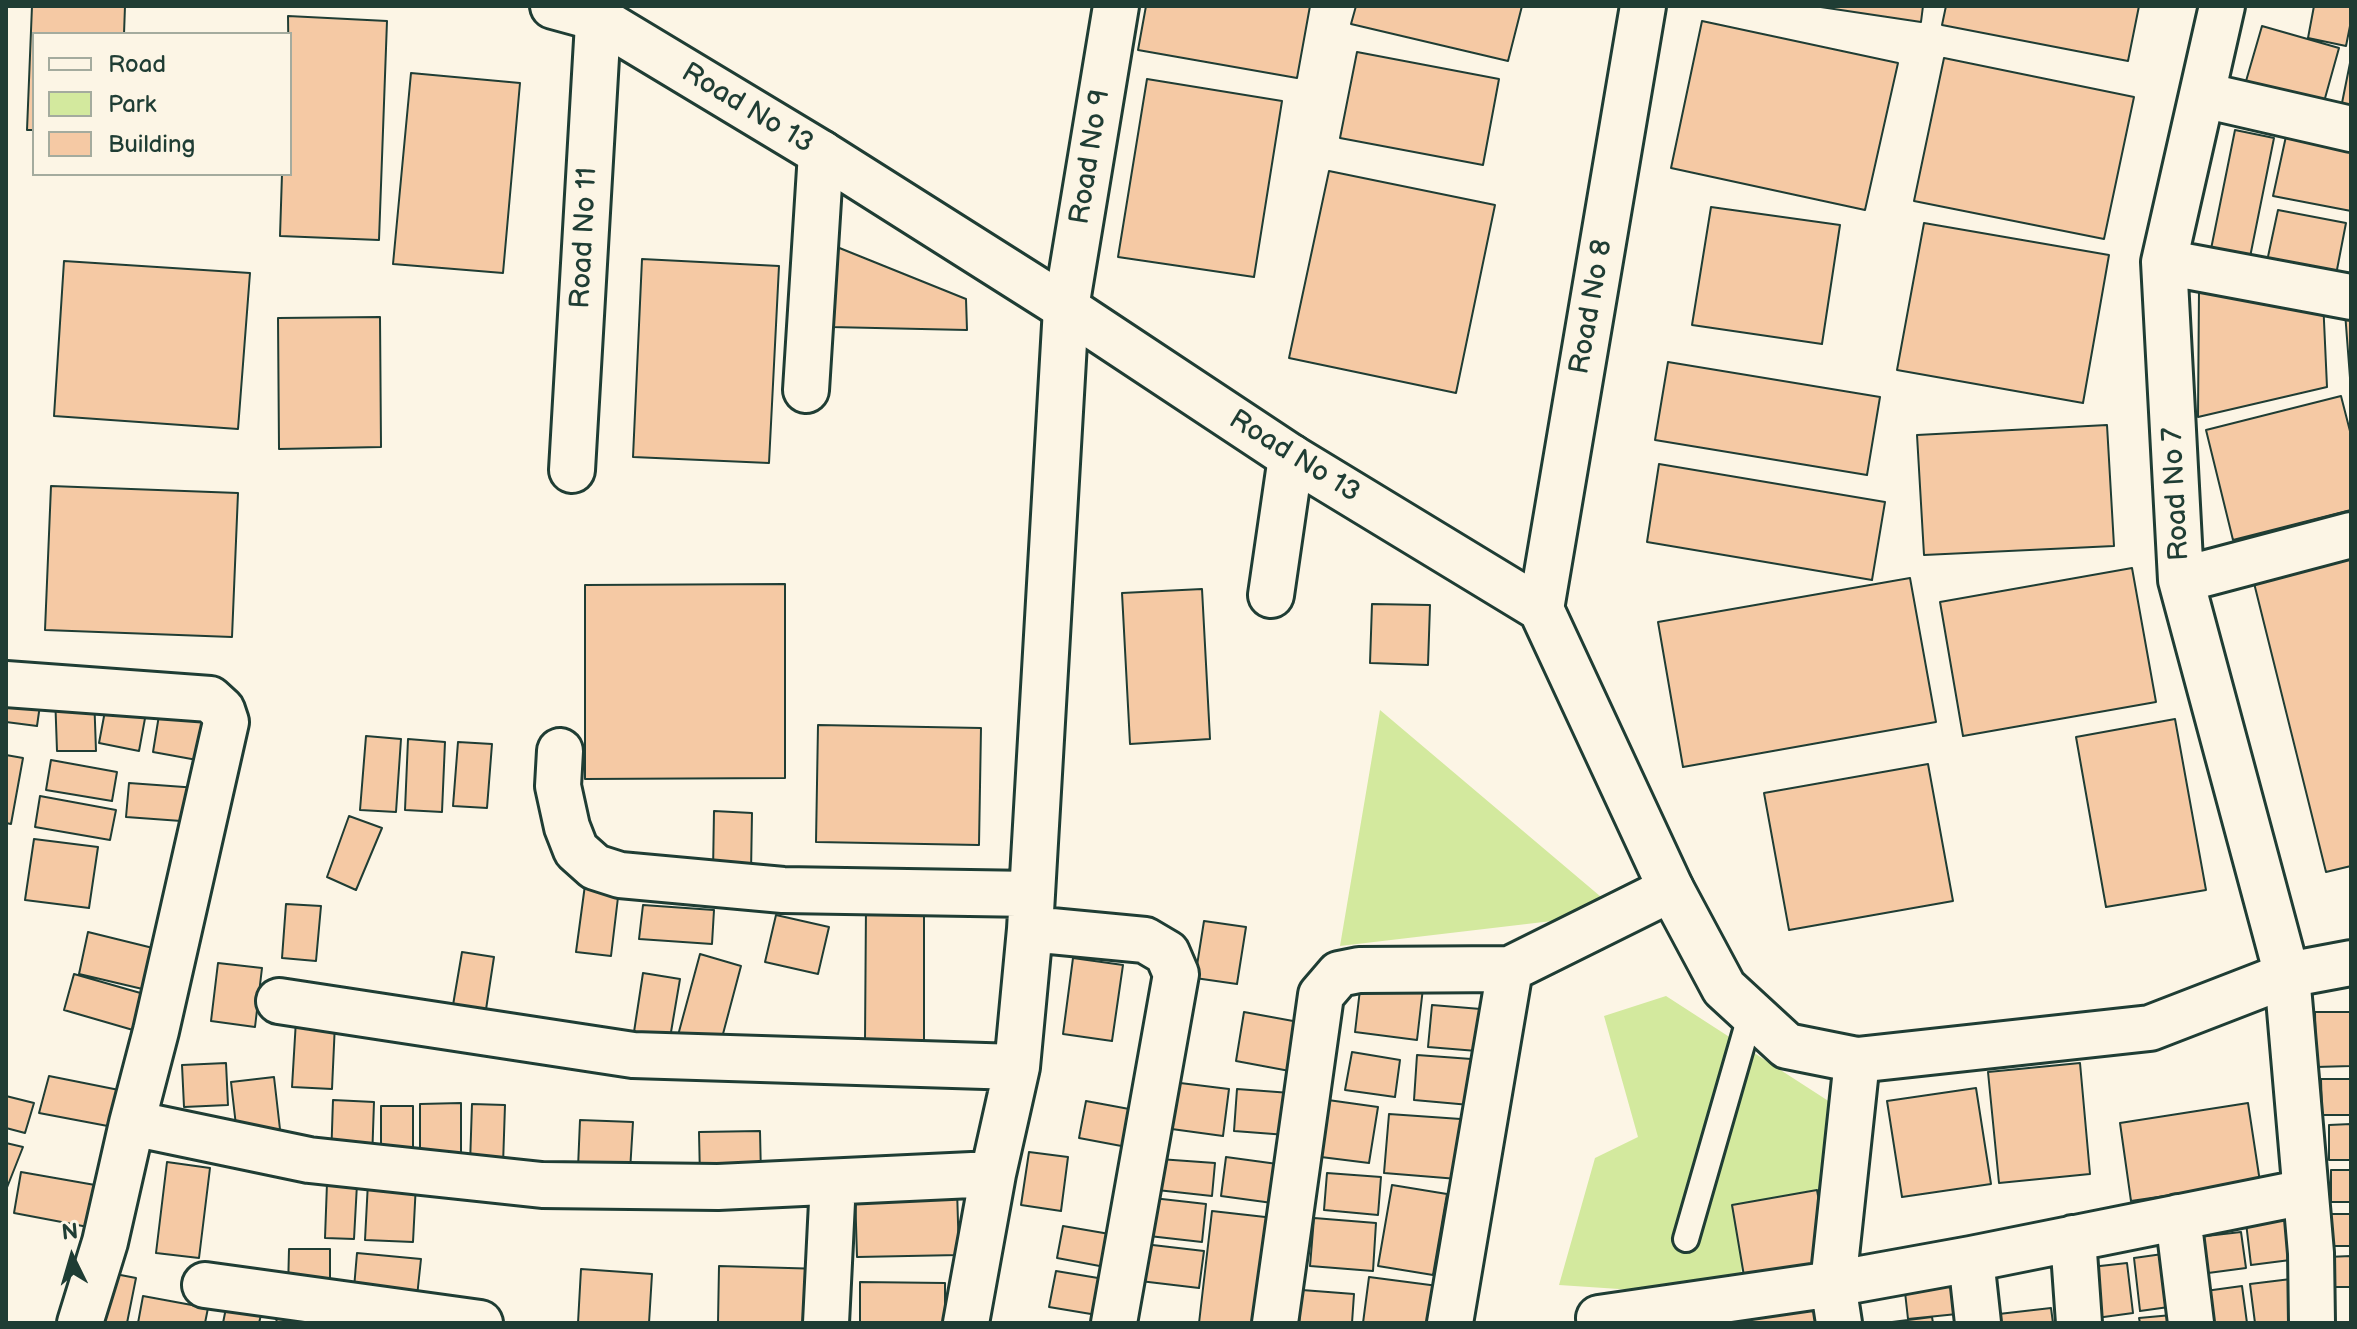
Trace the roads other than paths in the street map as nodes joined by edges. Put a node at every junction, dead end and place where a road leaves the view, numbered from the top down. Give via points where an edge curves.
1 (553, 6) edge
2 (1116, 6) edge
3 (1643, 6) edge
4 (2222, 6) edge
5 (598, 12) edge
6 (2203, 95) junction
7 (2351, 129) edge
8 (821, 153) junction
9 (2164, 262) junction
10 (2351, 297) edge
11 (1066, 308) junction
12 (806, 390) dead end
13 (1291, 457) junction
14 (572, 470) dead end
15 (2351, 535) edge
16 (2181, 580) junction
17 (1271, 595) dead end
18 (1541, 609) junction
19 (6, 684) edge
20 (560, 751) dead end
21 (1671, 889) junction
22 (1031, 912) junction
23 (2351, 963) edge
24 (1510, 969) junction
25 (2287, 975) junction
26 (279, 1001) dead end
27 (1751, 1013) junction
28 (1857, 1060) junction
29 (1017, 1067) junction
30 (132, 1123) junction
31 (993, 1174) junction
32 (833, 1182) junction
33 (2305, 1192) junction
34 (2178, 1217) junction
35 (2073, 1238) junction
36 (1686, 1239) dead end
37 (1971, 1259) junction
38 (205, 1285) dead end
39 (1836, 1304) edge
40 (1599, 1318) dead end
41 (80, 1323) edge
42 (480, 1323) edge
43 (826, 1323) edge
44 (966, 1323) edge
45 (1114, 1323) edge
46 (1275, 1323) edge
47 (1450, 1323) edge
48 (1978, 1323) edge
49 (2079, 1323) edge
50 (2191, 1323) edge
51 (2312, 1323) edge

1 - 5 street, Road No 13
2 - 11 street, Road No 9
3 - 18 street, Road No 8
4 - 6 street, Road No 7
5 - 8 street, Road No 13
5 - 14 street, Road No 11
6 - 7 street
6 - 9 street, Road No 7
8 - 11 street, Road No 13
8 - 12 street
9 - 10 street
9 - 16 street, Road No 7
11 - 13 street, Road No 13
11 - 22 street, Road No 9
13 - 17 street
13 - 18 street, Road No 13
15 - 16 street
16 - 25 street, Road No 7
18 - 21 street
19 - 30 street via 210,699 226,722
20 - 22 street via 558,786 572,838 576,850 595,867 620,875
21 - 24 street
21 - 27 street via 1724,988
22 - 29 street, Road No 9
22 - 45 street via 1145,940 1167,953 1176,974
23 - 25 street
24 - 46 street via 1359,970 1339,974 1321,995
24 - 47 street
25 - 28 street via 2150,1028
25 - 33 street, Road No 7
26 - 29 street via 633,1055
27 - 28 street via 1787,1046
27 - 36 lane
28 - 39 street
29 - 31 street, Road No 9
30 - 32 street via 309,1160 542,1185
30 - 41 street
31 - 32 street
31 - 44 street, Road No 9
32 - 43 street
33 - 34 street
33 - 51 street, Road No 7
34 - 35 street
34 - 50 street
35 - 37 street
35 - 49 street
37 - 39 street
37 - 48 street
38 - 42 street
39 - 40 street

